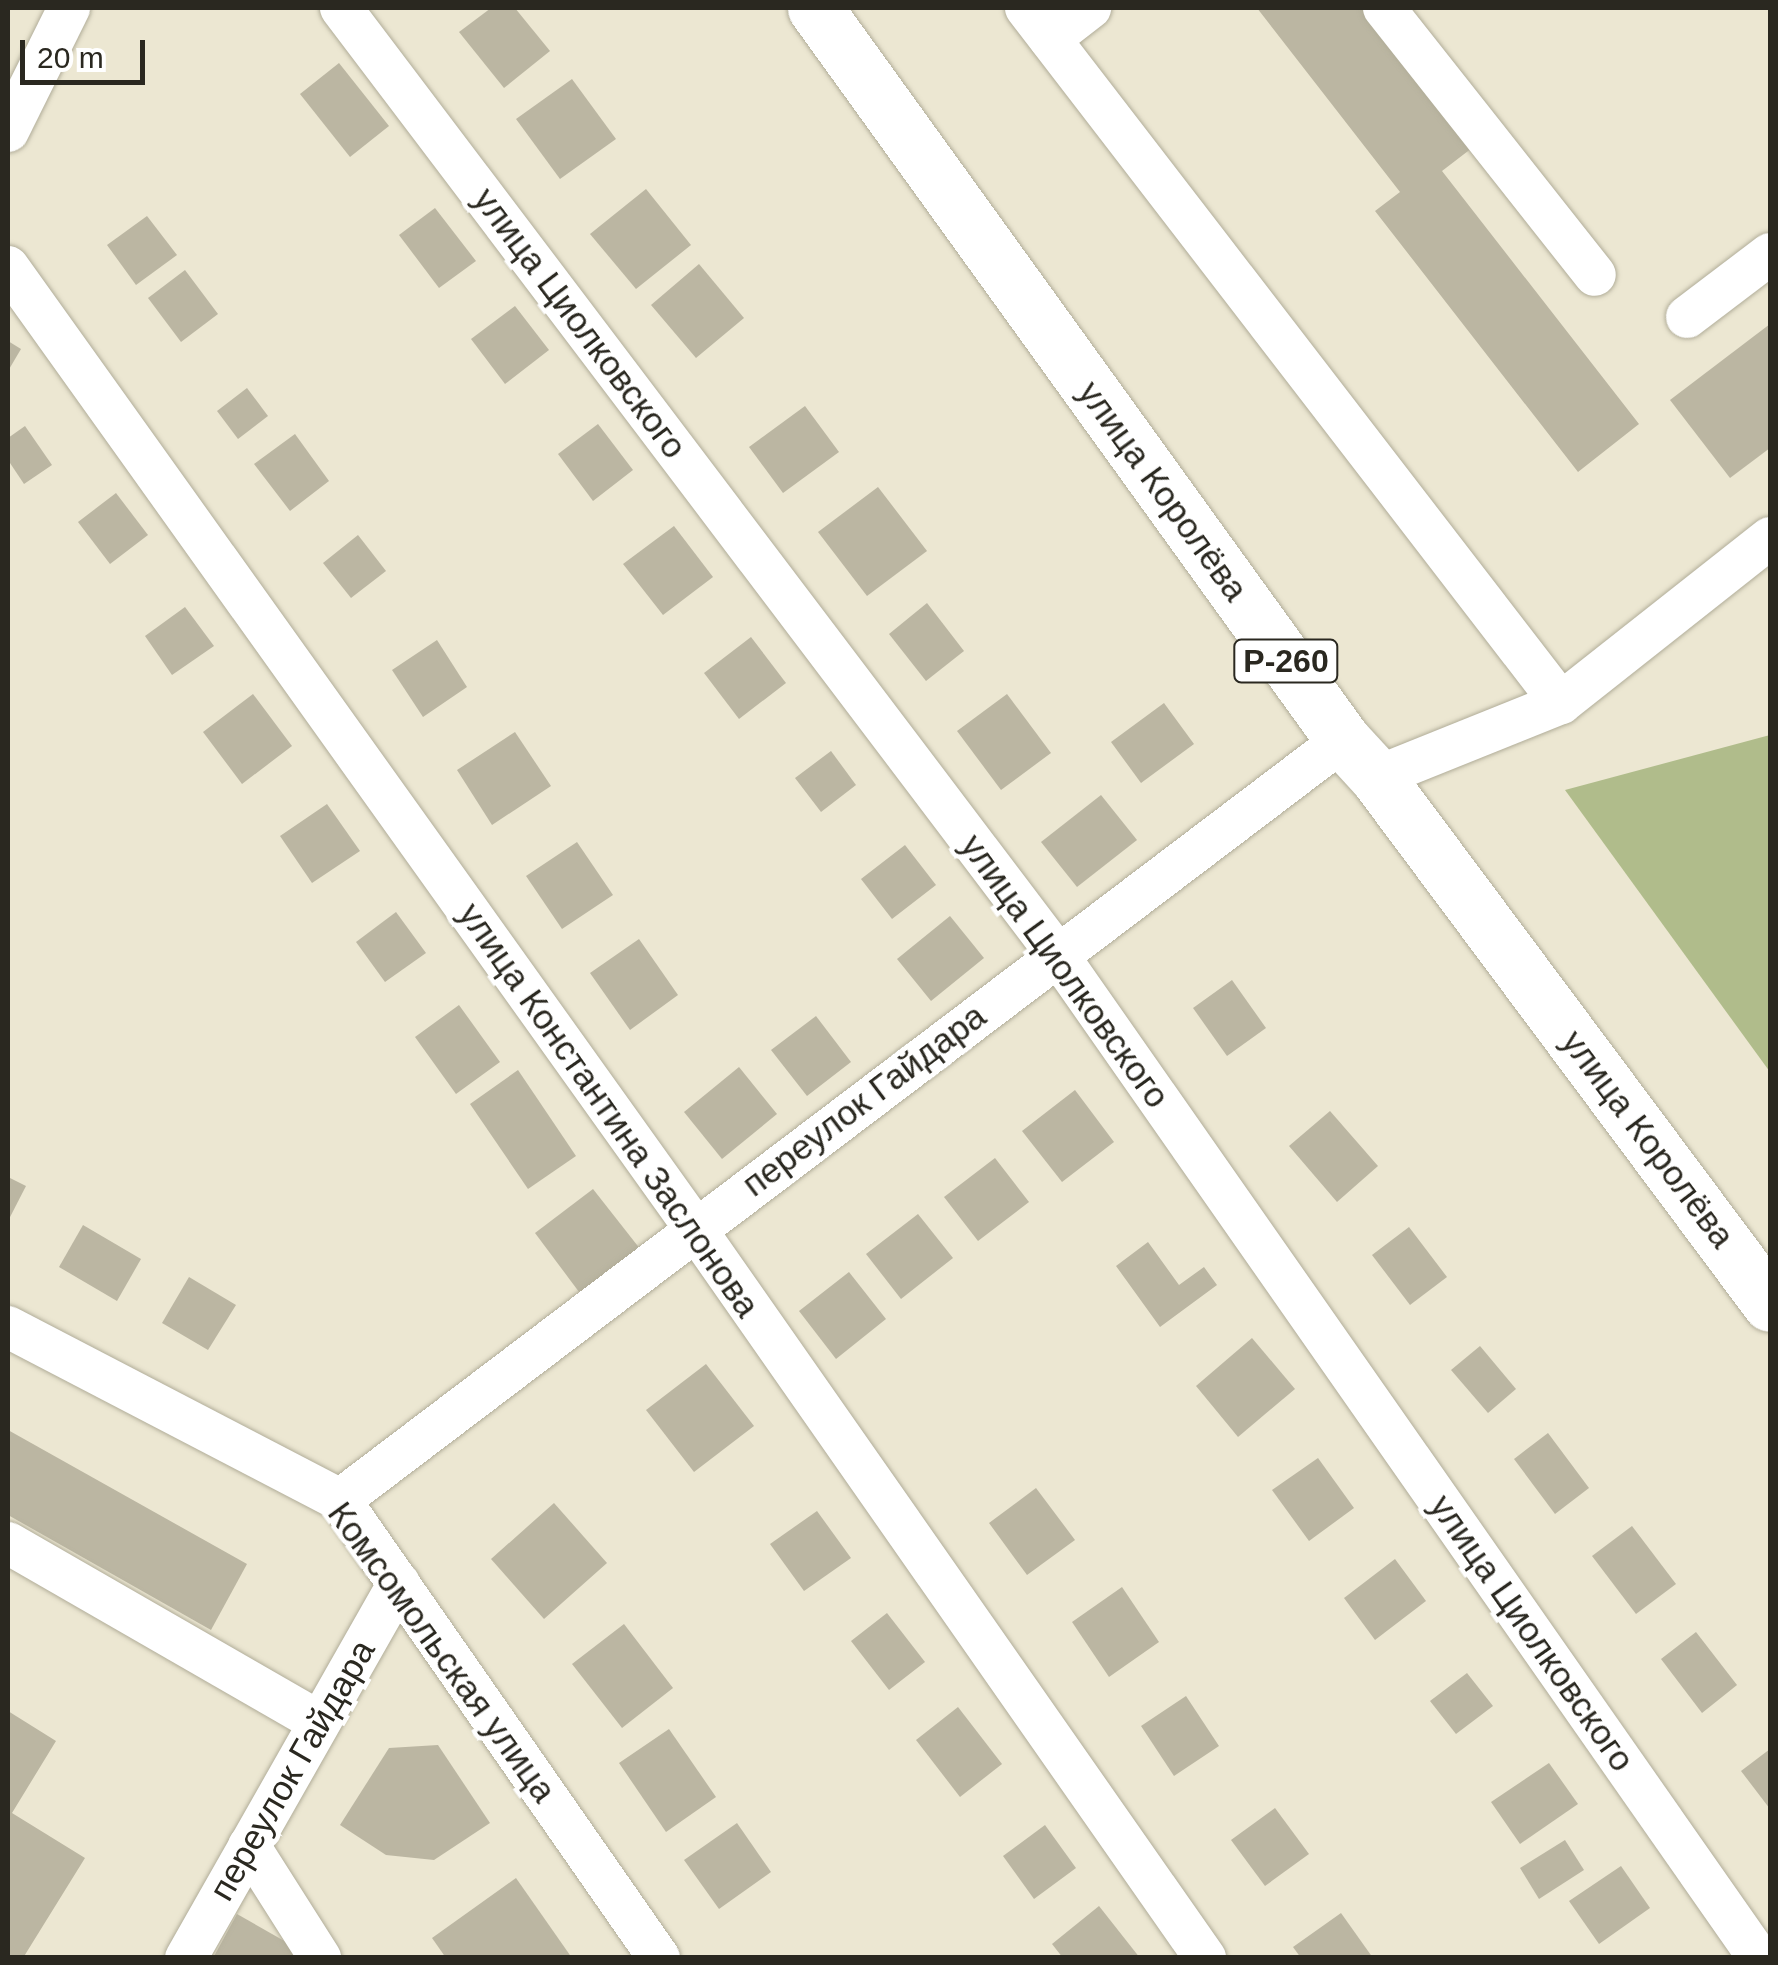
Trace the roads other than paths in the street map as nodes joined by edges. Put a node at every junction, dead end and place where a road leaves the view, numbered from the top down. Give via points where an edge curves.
1 (70, 8) edge
2 (342, 8) edge
3 (816, 8) edge
4 (1090, 8) edge
5 (1384, 8) edge
6 (1038, 23) edge
7 (8, 131) edge
8 (1770, 254) edge
9 (8, 267) edge
10 (1596, 275) dead end
11 (1687, 317) dead end
12 (1770, 538) edge
13 (1561, 703) junction
14 (1360, 759) junction
15 (1057, 954) junction
16 (694, 1227) junction
17 (1770, 1304) edge
18 (8, 1327) edge
19 (340, 1500) junction
20 (8, 1544) edge
21 (399, 1583) junction
22 (319, 1722) junction
23 (249, 1846) junction
24 (186, 1958) edge
25 (320, 1958) edge
26 (660, 1958) edge
27 (1204, 1958) edge
28 (1759, 1958) edge

1 - 7 street
2 - 15 street, улица Циолковского
3 - 14 highway, улица Королёва / Р-260
4 - 6 street
5 - 10 street
6 - 13 street
8 - 11 street
9 - 16 street, улица Константина Заслонова
12 - 13 street, переулок Гайдара
13 - 14 street, переулок Гайдара
14 - 15 street, переулок Гайдара
14 - 17 highway, улица Королёва / Р-260
15 - 16 street, переулок Гайдара
15 - 28 street, улица Циолковского
16 - 19 street, переулок Гайдара
16 - 27 street, улица Константина Заслонова
18 - 19 street, Комсомольская улица
19 - 21 street, Комсомольская улица
20 - 22 street
21 - 22 street, переулок Гайдара
21 - 26 street, Комсомольская улица
22 - 23 street, переулок Гайдара
23 - 24 street, переулок Гайдара
23 - 25 street

